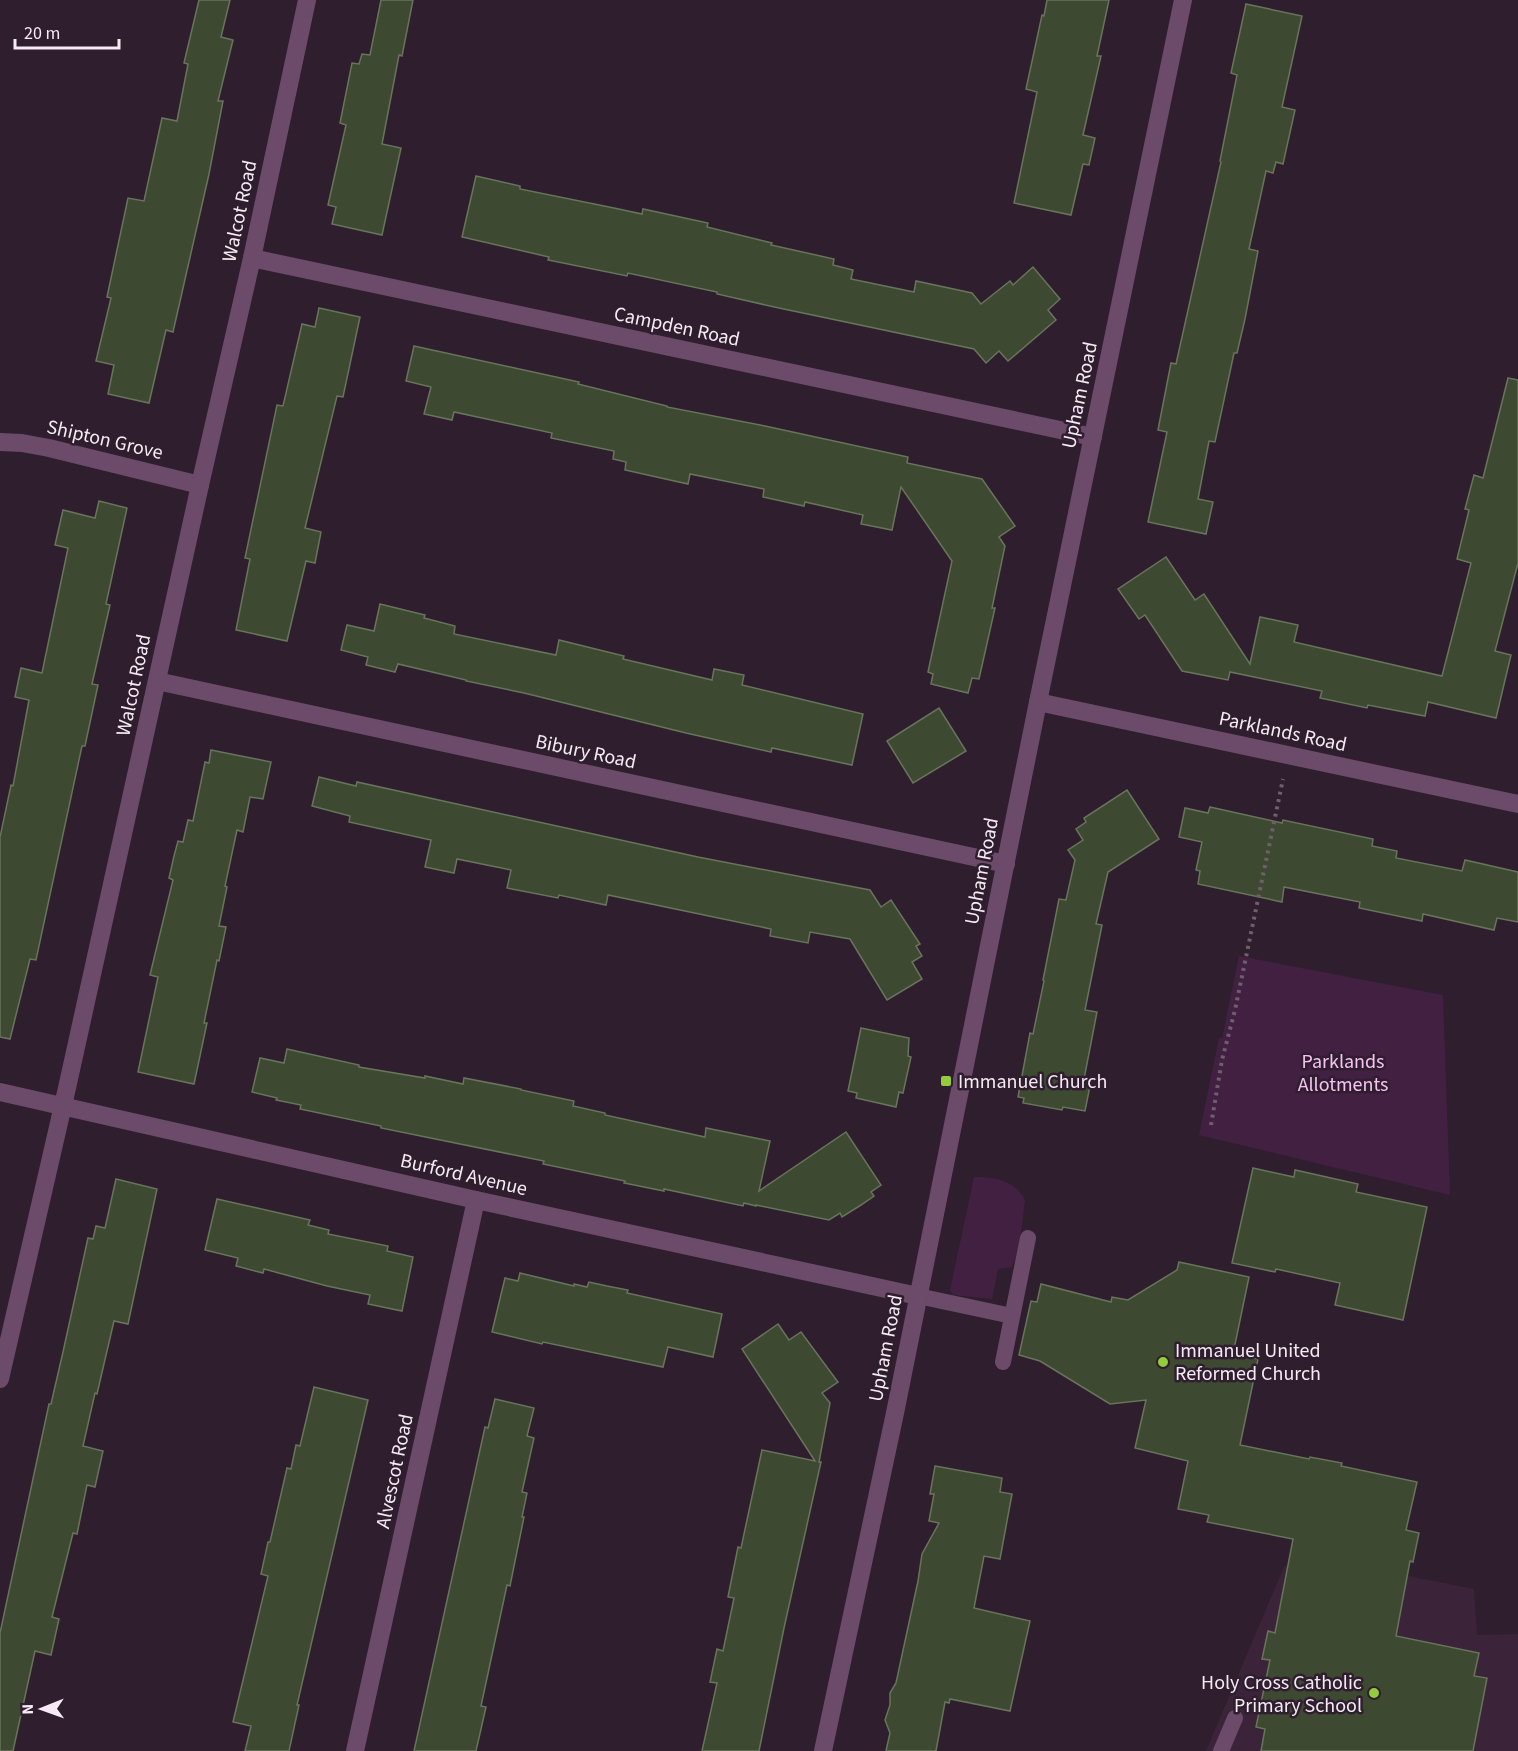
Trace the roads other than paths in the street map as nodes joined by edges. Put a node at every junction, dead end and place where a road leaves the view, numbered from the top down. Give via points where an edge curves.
1 (307, 0) edge
2 (1182, 0) edge
3 (252, 258) junction
4 (1093, 437) junction
5 (0, 442) edge
6 (200, 485) junction
7 (157, 681) junction
8 (1038, 702) junction
9 (1517, 798) edge
10 (1006, 864) junction
11 (0, 1092) edge
12 (63, 1106) junction
13 (476, 1200) junction
14 (1028, 1238) dead end
15 (918, 1296) junction
16 (1012, 1316) junction
17 (1003, 1362) dead end
18 (0, 1379) edge
19 (1235, 1718) dead end
20 (354, 1751) edge
21 (823, 1751) edge
22 (1221, 1751) edge

1 - 3 street, Walcot Road
2 - 4 street, Upham Road
3 - 4 street, Campden Road
3 - 6 street, Walcot Road
4 - 8 street, Upham Road
5 - 6 street, Shipton Grove via 49,448
6 - 7 street, Walcot Road
7 - 10 street, Bibury Road
7 - 12 street, Walcot Road
8 - 9 street, Parklands Road
8 - 10 street, Upham Road
10 - 15 street, Upham Road
11 - 12 street, Burford Avenue
12 - 13 street, Burford Avenue
12 - 18 street, Walcot Road
13 - 15 street, Burford Avenue
13 - 20 street, Alvescot Road
14 - 16 lane
15 - 16 lane
15 - 21 street, Upham Road
16 - 17 lane
19 - 22 lane

